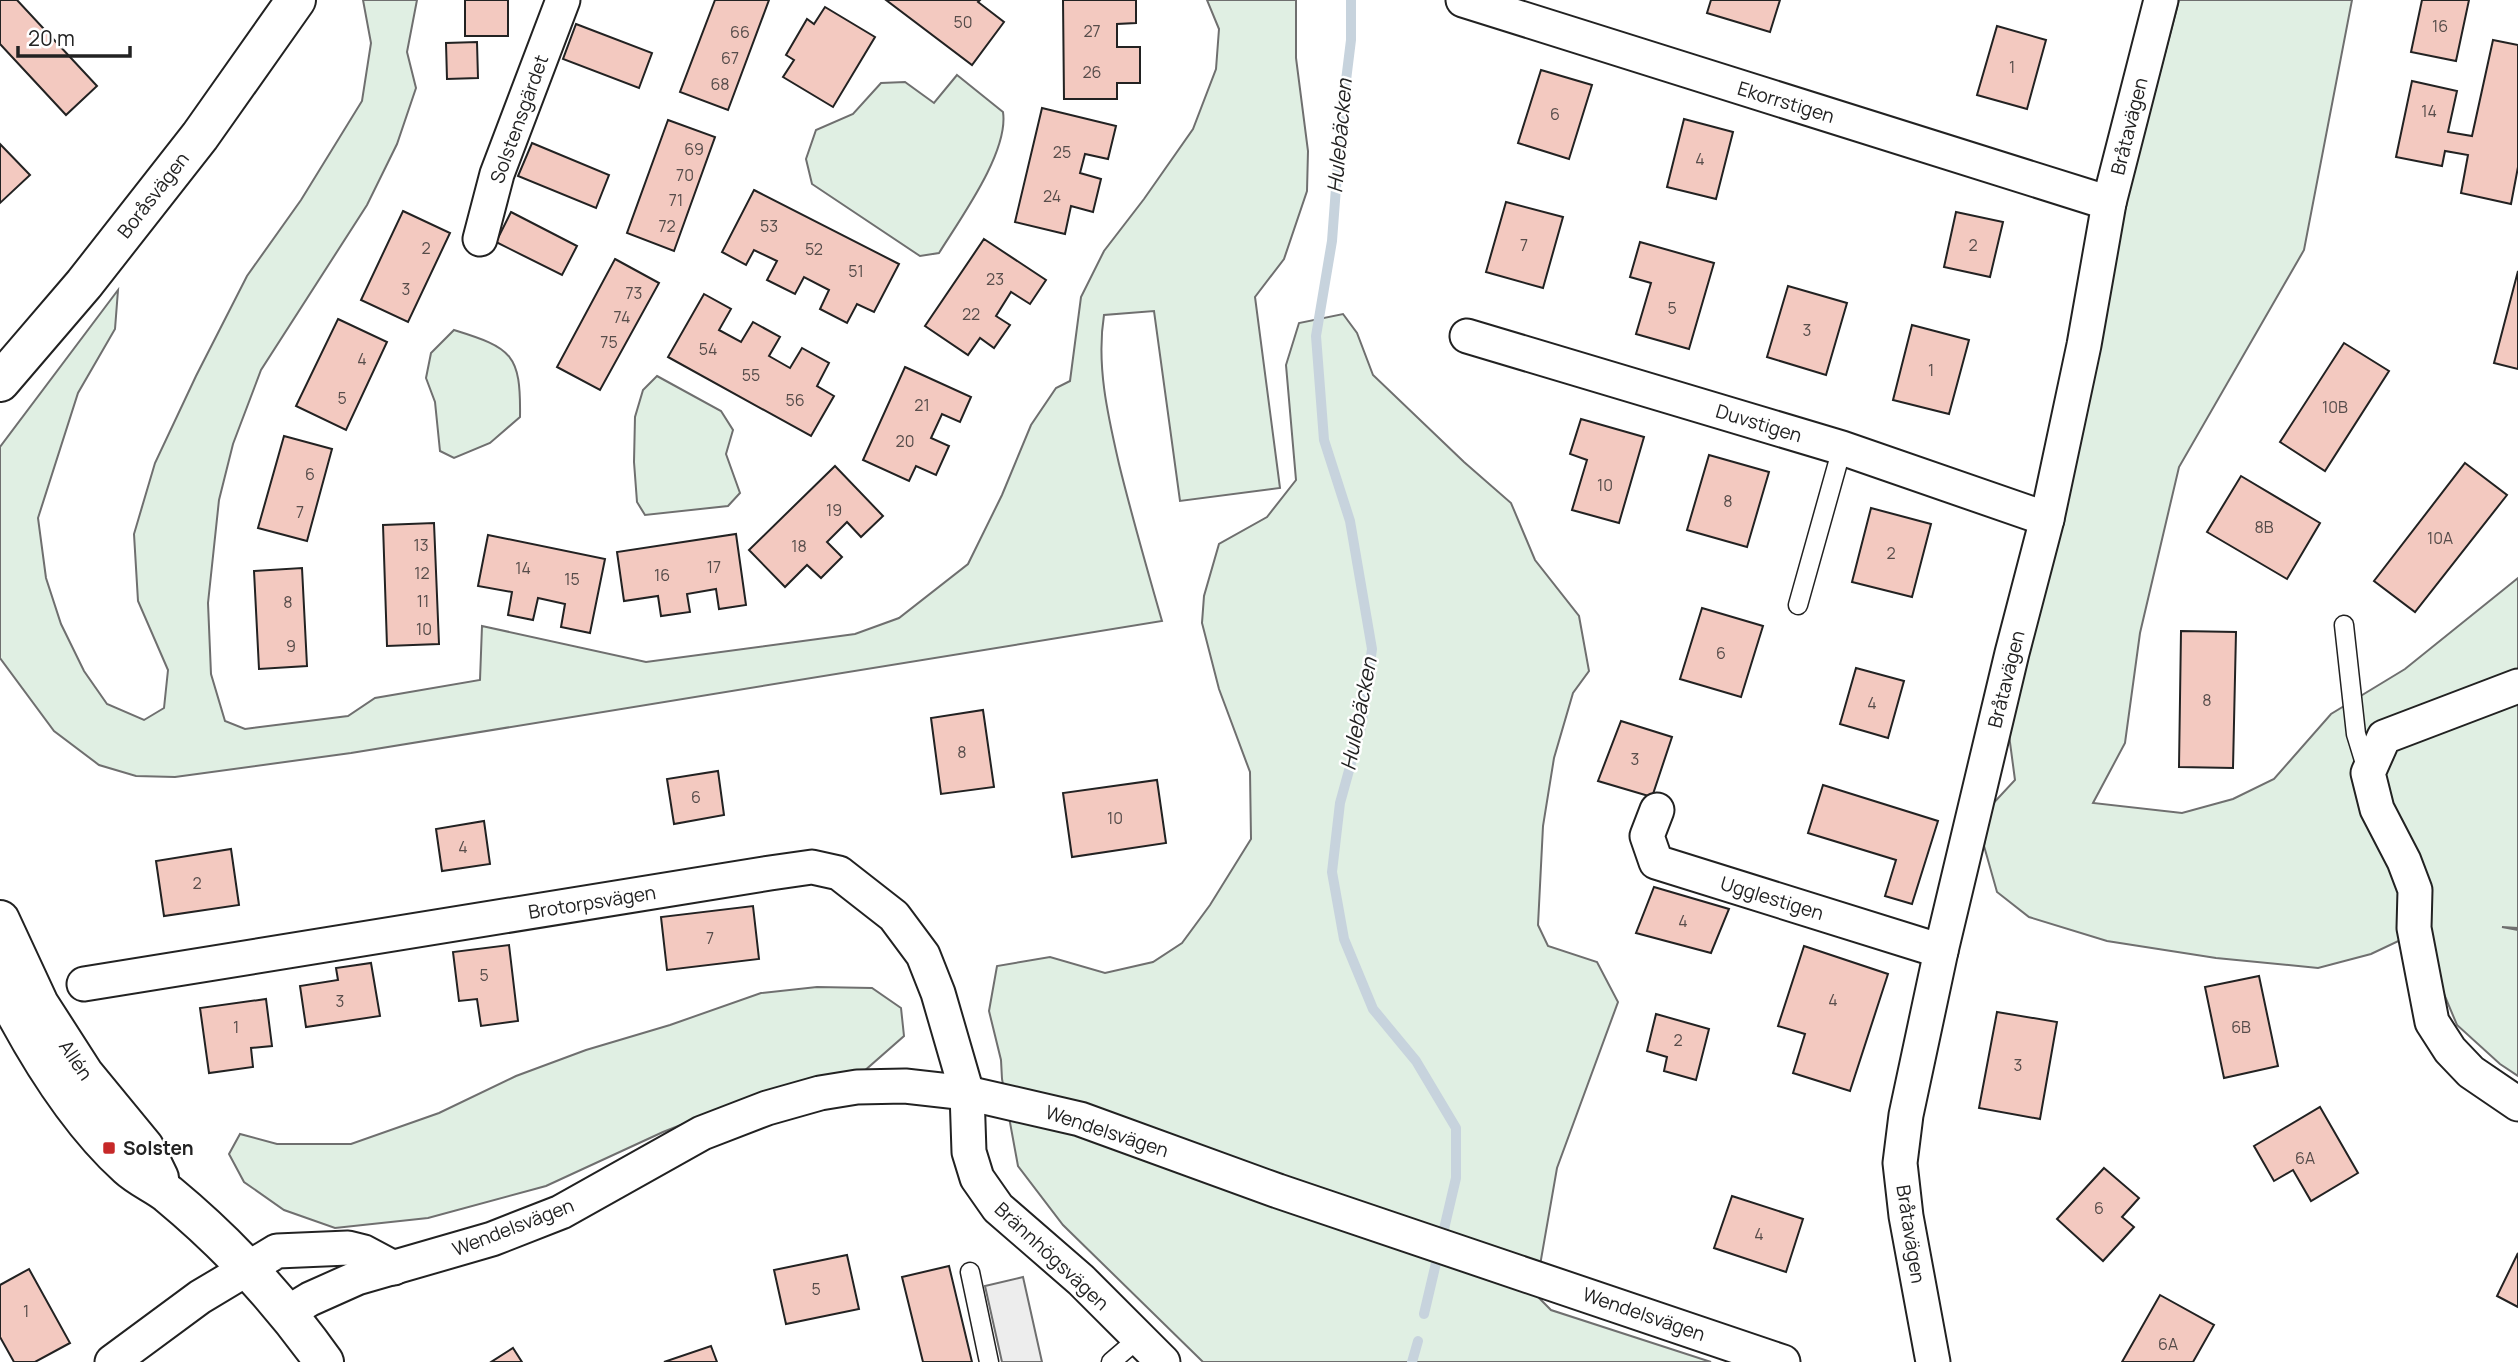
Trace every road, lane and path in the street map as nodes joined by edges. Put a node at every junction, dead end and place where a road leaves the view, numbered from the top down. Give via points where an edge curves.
1 (296, 0) edge
2 (563, 0) edge
3 (1463, 0) edge
4 (2161, 0) edge
5 (2109, 203) junction
6 (480, 239) dead end
7 (1467, 336) dead end
8 (0, 382) edge
9 (1842, 448) junction
10 (2048, 519) junction
11 (1798, 606) dead end
12 (2344, 625) dead end
13 (2518, 686) edge
14 (2368, 773) junction
15 (1657, 810) dead end
16 (0, 920) edge
17 (1941, 951) junction
18 (0, 983) edge
19 (84, 984) dead end
20 (967, 1093) junction
21 (2518, 1104) edge
22 (166, 1192) junction
23 (246, 1268) junction
24 (394, 1268) junction
25 (970, 1272) dead end
26 (287, 1313) junction
27 (1139, 1338) junction
28 (112, 1362) edge
29 (324, 1362) edge
30 (989, 1362) edge
31 (1111, 1362) edge
32 (1163, 1362) edge
33 (1783, 1362) edge
34 (1933, 1362) edge

1 - 8 street, Boråsvägen via 200,136 84,285
2 - 6 street, Solstensgärdet via 497,174
3 - 5 street, Ekorrstigen
4 - 5 street, Bråtavägen
5 - 10 street, Bråtavägen
7 - 9 street, Duvstigen
9 - 10 street, Duvstigen
9 - 11 lane
10 - 17 street, Bråtavägen
12 - 14 lane via 2356,734
13 - 14 street via 2384,737
14 - 21 street via 2377,809 2415,890 2414,928 2432,1022 2471,1072
15 - 17 street, Ugglestigen via 1647,836 1656,862
16 - 22 street, Allén via 39,1004 84,1074 144,1147
17 - 34 street, Bråtavägen via 1900,1163
18 - 22 street, Allén via 40,1057 72,1102 130,1169
19 - 20 street, Brotorpsvägen via 812,867 839,873 894,916 923,955 939,993
20 - 24 street, Wendelsvägen via 905,1086 858,1087 767,1108 702,1133 561,1212 492,1239
20 - 27 street, Brännhögsvägen via 969,1152 977,1178 998,1208
20 - 33 street, Wendelsvägen via 1080,1119
22 - 23 street, Allén
23 - 24 street via 277,1251 323,1247 364,1252
23 - 26 street, Allén
23 - 28 street
24 - 26 street, Wendelsvägen via 338,1286
25 - 30 lane
26 - 29 street, Allén
27 - 31 lane
27 - 32 street, Brännhögsvägen

